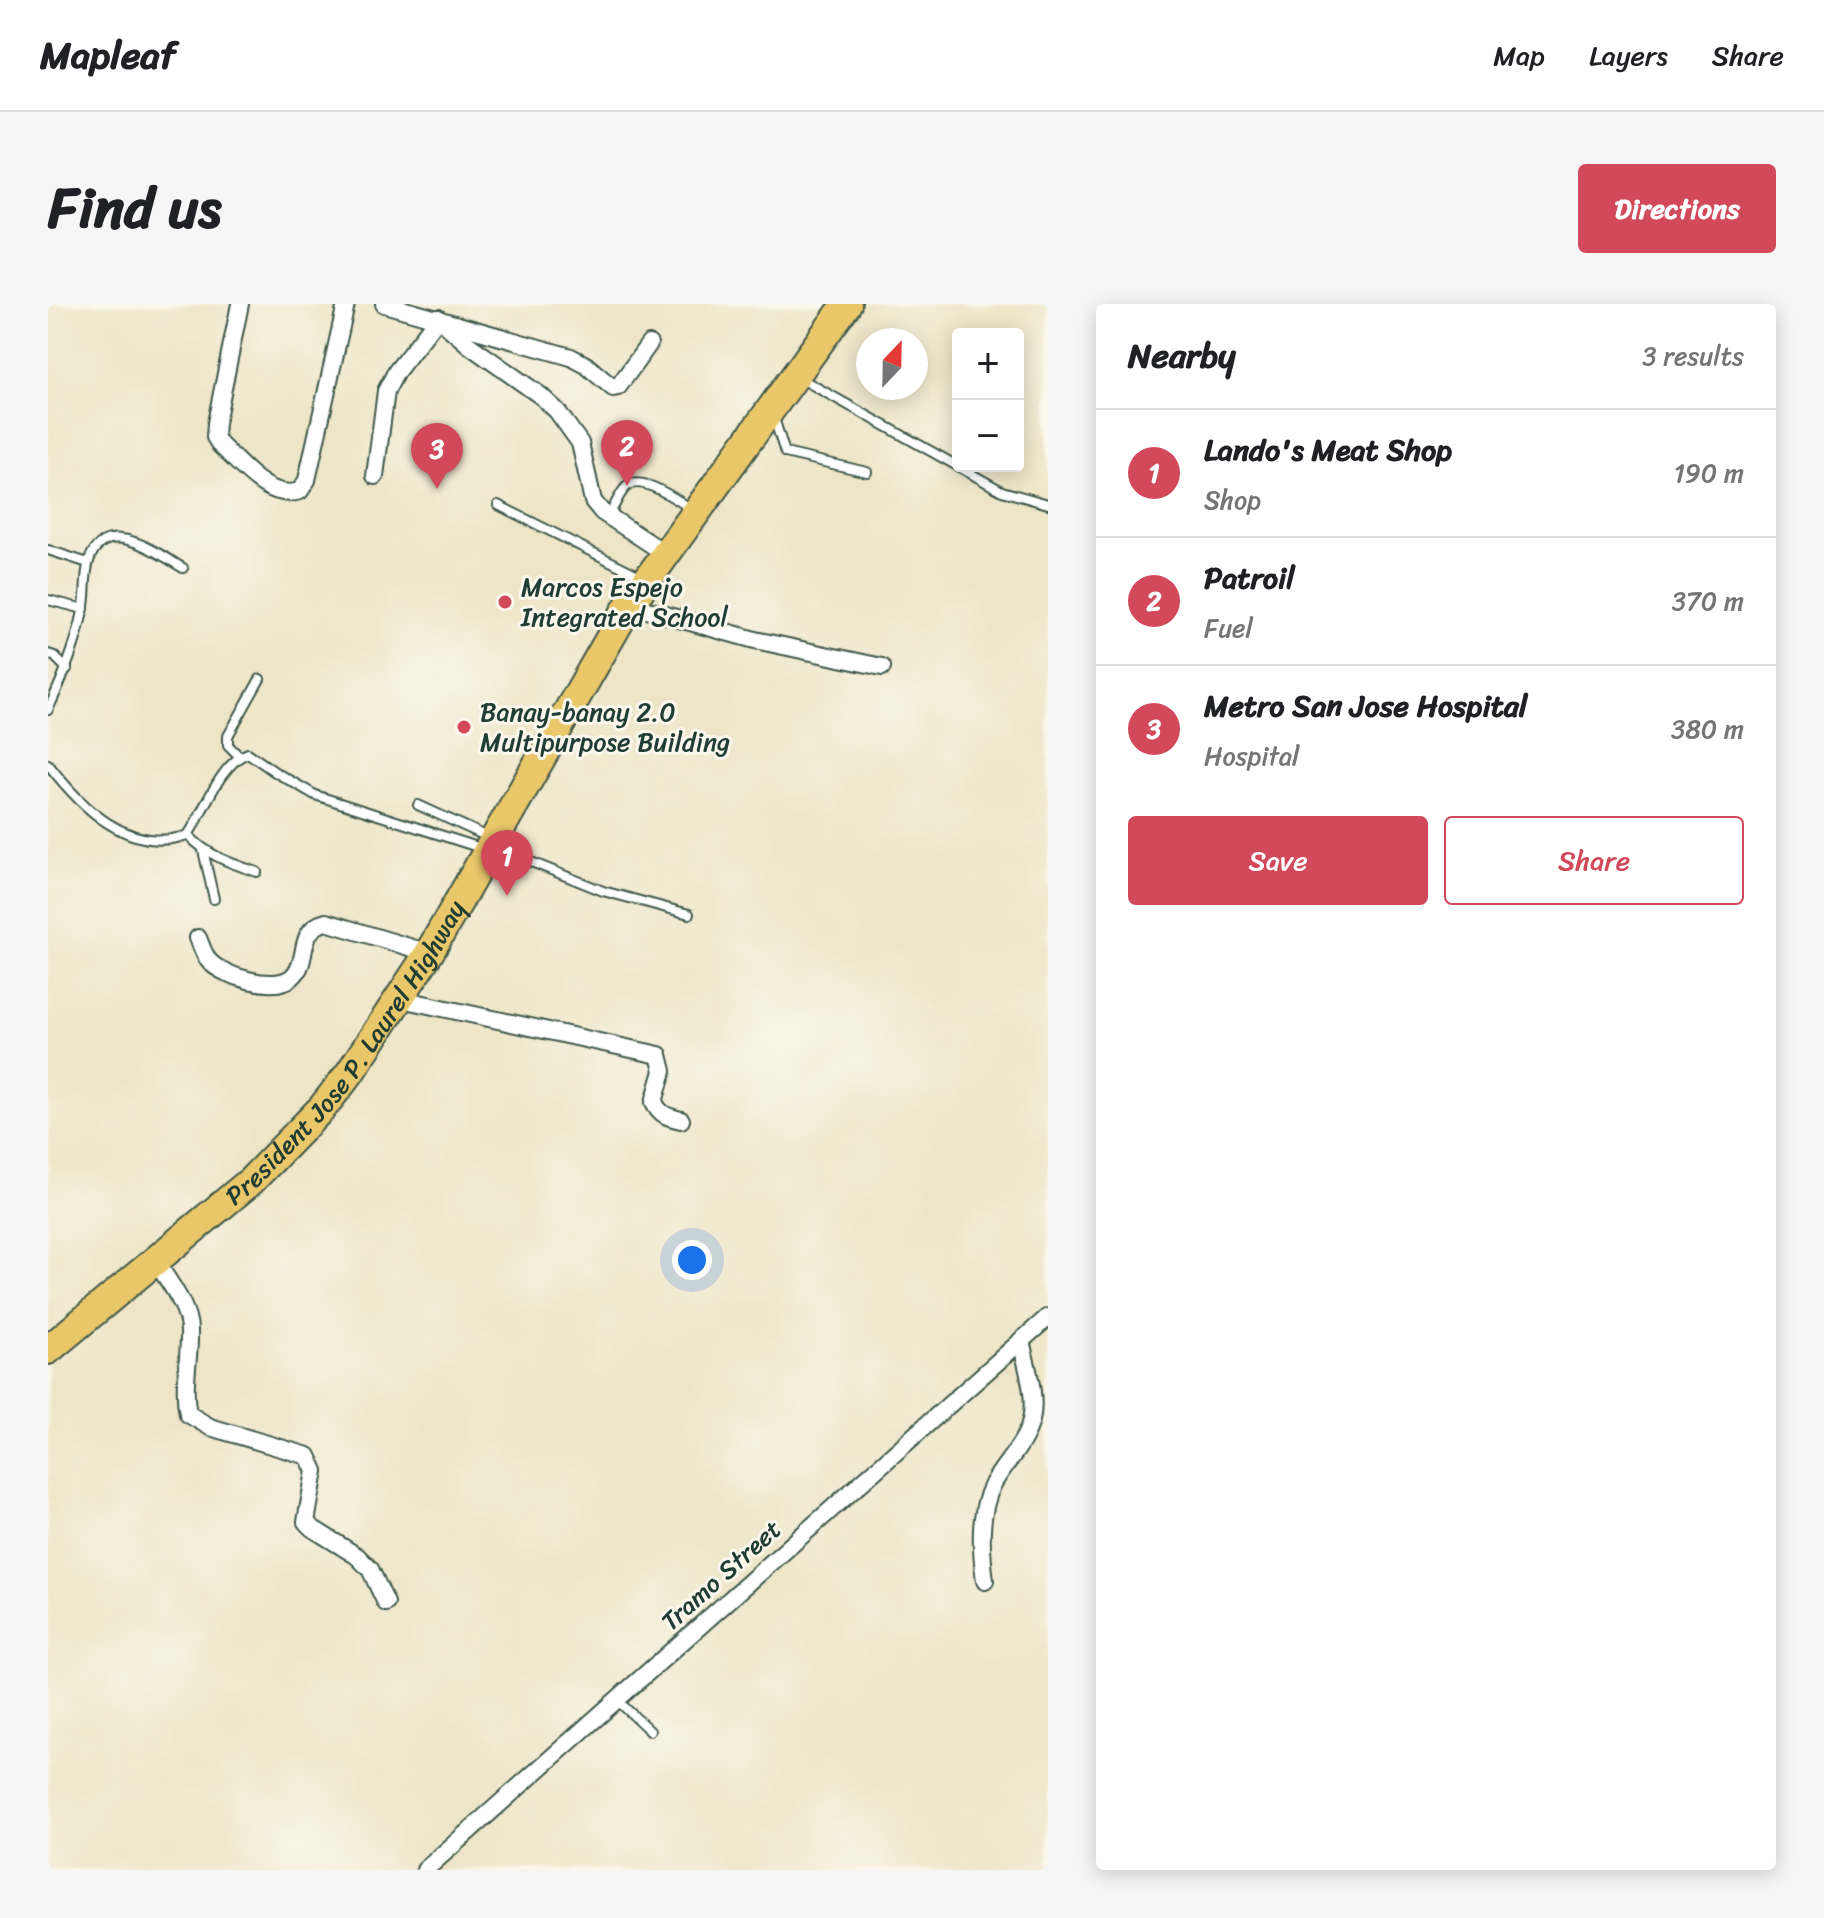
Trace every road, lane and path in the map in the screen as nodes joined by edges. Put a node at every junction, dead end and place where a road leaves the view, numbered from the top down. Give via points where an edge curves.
1 (240, 304) edge
2 (346, 304) edge
3 (384, 304) edge
4 (847, 304) edge
5 (438, 318) junction
6 (649, 344) dead end
7 (794, 375) junction
8 (768, 411) junction
9 (867, 472) dead end
10 (375, 476) dead end
11 (1048, 504) edge
12 (498, 505) dead end
13 (695, 511) junction
14 (609, 516) junction
15 (48, 550) edge
16 (666, 554) junction
17 (88, 563) junction
18 (183, 568) dead end
19 (647, 580) junction
20 (48, 600) edge
21 (629, 605) junction
22 (84, 609) junction
23 (48, 654) edge
24 (882, 667) dead end
25 (67, 669) junction
26 (260, 679) dead end
27 (48, 710) edge
28 (239, 756) junction
29 (48, 764) edge
30 (418, 805) dead end
31 (188, 835) junction
32 (492, 845) junction
33 (203, 850) junction
34 (257, 872) dead end
35 (603, 891) junction
36 (214, 899) dead end
37 (599, 901) dead end
38 (689, 914) dead end
39 (198, 938) dead end
40 (429, 953) junction
41 (401, 999) junction
42 (681, 1120) dead end
43 (156, 1261) junction
44 (1048, 1317) edge
45 (1021, 1340) junction
46 (48, 1350) edge
47 (985, 1581) dead end
48 (386, 1603) dead end
49 (617, 1700) junction
50 (650, 1731) dead end
51 (425, 1870) edge

1 - 2 street via 215,437 266,486 285,494 300,491 307,480
3 - 5 street
4 - 7 highway, President Jose P. Laurel Highway
5 - 6 street via 571,357 613,388
5 - 10 street via 386,391
5 - 14 street via 557,411 580,443 593,501
7 - 8 highway, President Jose P. Laurel Highway
7 - 11 lane via 1002,491
8 - 9 lane via 785,453
8 - 13 highway, President Jose P. Laurel Highway
12 - 19 lane
13 - 14 lane via 637,482 627,486
13 - 16 highway, President Jose P. Laurel Highway
14 - 16 street
15 - 17 lane
16 - 19 highway, President Jose P. Laurel Highway
17 - 18 lane via 95,548 126,538
17 - 22 lane
19 - 21 highway, President Jose P. Laurel Highway
20 - 22 lane
21 - 24 street via 755,640
21 - 32 highway, President Jose P. Laurel Highway
22 - 25 lane
23 - 25 lane
25 - 27 lane
26 - 28 lane via 228,736 228,745
28 - 31 lane
28 - 32 lane via 248,753 315,795
29 - 31 lane via 90,812 129,835 173,840
30 - 32 lane
31 - 33 lane
32 - 35 lane
32 - 40 highway, President Jose P. Laurel Highway
33 - 34 lane
33 - 36 lane
35 - 37 lane
35 - 38 lane
39 - 40 street via 210,962 266,984 293,977 308,933 326,922
40 - 41 highway, President Jose P. Laurel Highway
41 - 42 street via 659,1055 663,1071 654,1102 659,1111
41 - 43 highway, President Jose P. Laurel Highway via 322,1108 251,1181
43 - 46 highway, President Jose P. Laurel Highway
43 - 48 street via 190,1328 188,1414 210,1427 308,1456 315,1471 306,1522 370,1569
44 - 45 street, Tramo Street
45 - 47 street via 1032,1418 985,1504
45 - 49 street, Tramo Street
49 - 50 lane
49 - 51 street, Tramo Street

